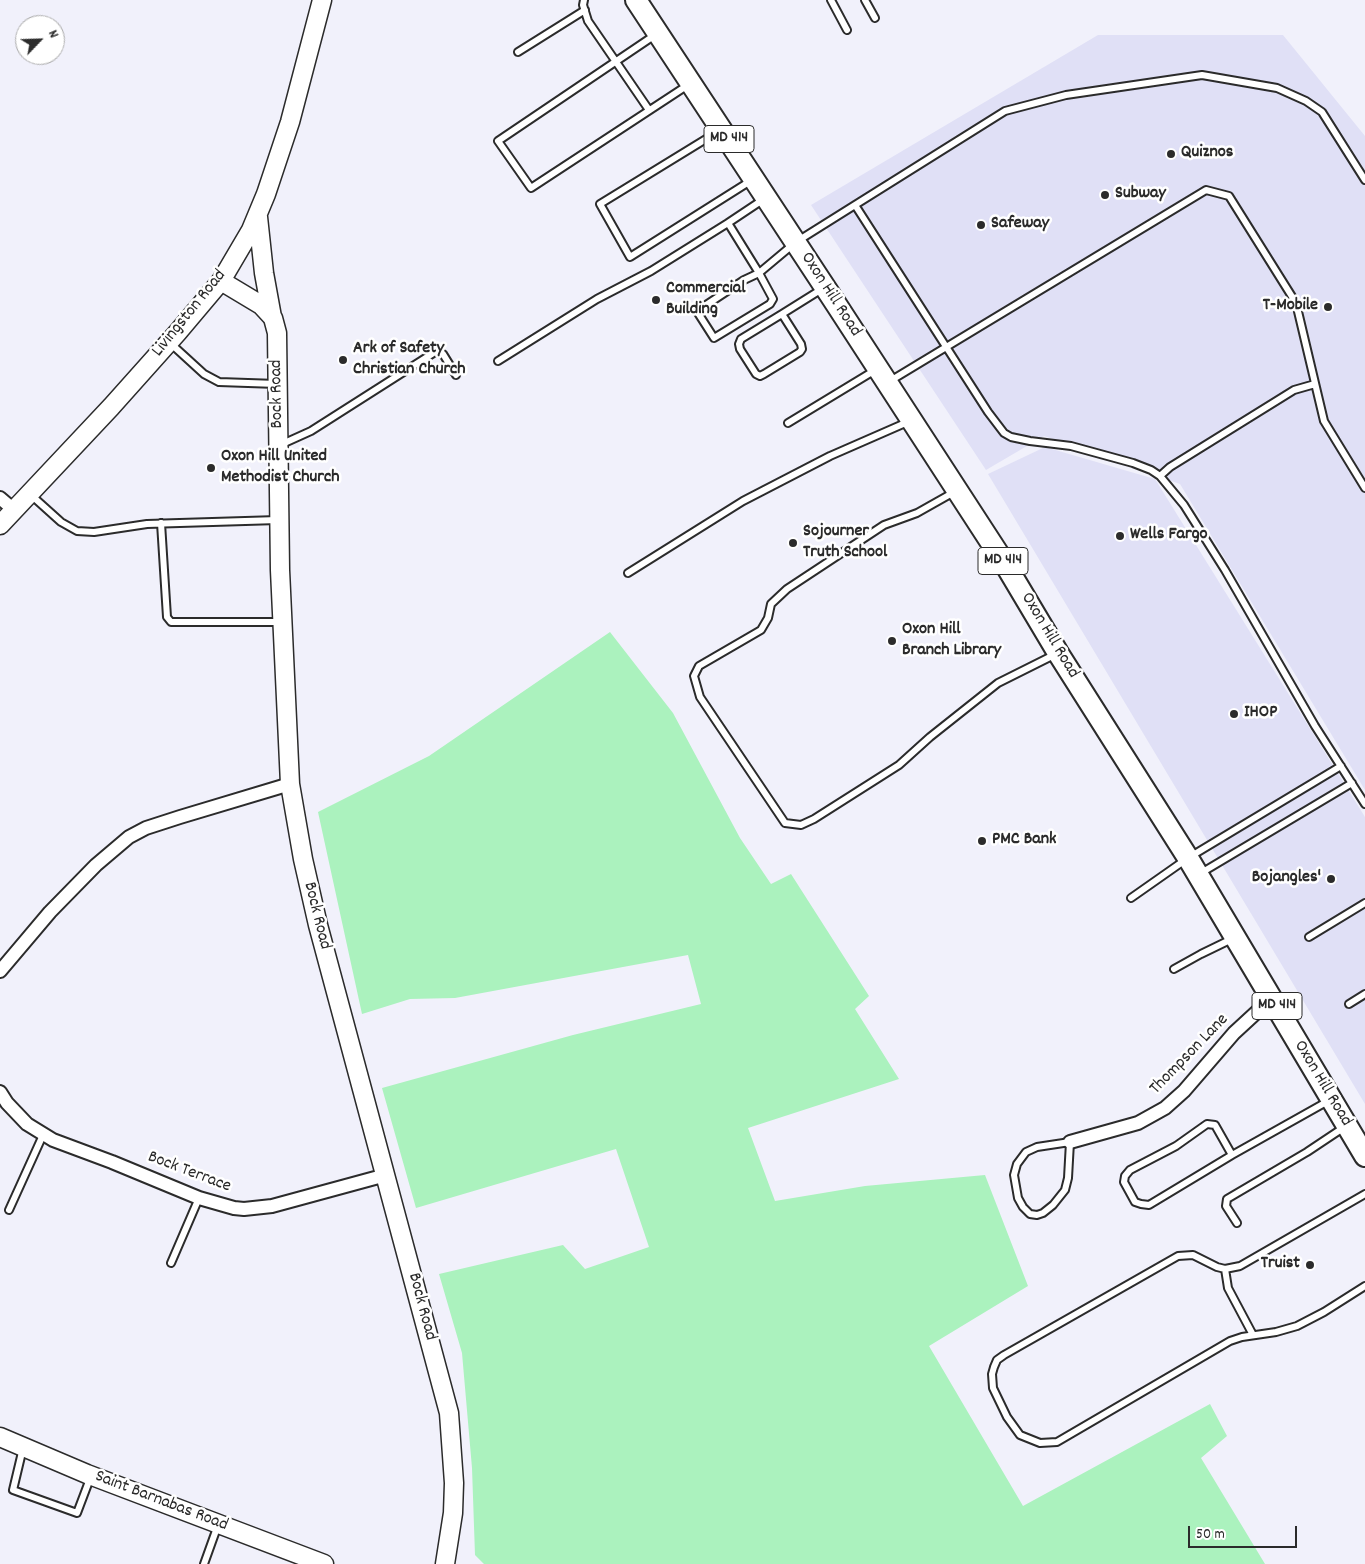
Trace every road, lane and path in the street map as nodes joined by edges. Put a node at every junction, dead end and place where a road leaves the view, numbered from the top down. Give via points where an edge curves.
1 (322, 0) edge
2 (584, 0) edge
3 (636, 0) edge
4 (831, 0) edge
5 (865, 0) edge
6 (585, 10) junction
7 (874, 18) dead end
8 (847, 30) dead end
9 (658, 33) junction
10 (518, 52) dead end
11 (616, 61) junction
12 (691, 83) junction
13 (649, 110) junction
14 (722, 130) junction
15 (754, 178) junction
16 (1365, 180) edge
17 (766, 197) junction
18 (855, 205) junction
19 (258, 215) junction
20 (728, 224) junction
21 (796, 242) junction
22 (760, 273) junction
23 (221, 281) junction
24 (826, 287) junction
25 (782, 314) junction
26 (272, 318) junction
27 (169, 342) junction
28 (947, 347) junction
29 (498, 361) dead end
30 (456, 375) dead end
31 (882, 376) junction
32 (279, 384) junction
33 (1315, 384) junction
34 (911, 421) junction
35 (788, 422) dead end
36 (279, 446) junction
37 (1160, 476) junction
38 (1365, 488) edge
39 (957, 491) junction
40 (30, 494) junction
41 (0, 498) edge
42 (14, 510) junction
43 (279, 520) junction
44 (162, 523) junction
45 (0, 526) edge
46 (628, 574) dead end
47 (282, 622) junction
48 (1058, 653) junction
49 (1341, 766) junction
50 (290, 784) junction
51 (1352, 784) junction
52 (1365, 804) edge
53 (1193, 866) junction
54 (1131, 898) dead end
55 (1365, 903) edge
56 (1309, 937) dead end
57 (1235, 938) junction
58 (1174, 969) dead end
59 (0, 971) edge
60 (1365, 994) edge
61 (1272, 998) junction
62 (1349, 1004) dead end
63 (0, 1092) edge
64 (1331, 1099) junction
65 (1347, 1126) junction
66 (43, 1135) junction
67 (1070, 1142) junction
68 (1232, 1155) junction
69 (1365, 1156) edge
70 (386, 1175) junction
71 (1365, 1194) edge
72 (199, 1198) junction
73 (9, 1210) dead end
74 (1237, 1223) dead end
75 (171, 1263) dead end
76 (1224, 1269) junction
77 (1365, 1286) edge
78 (1253, 1335) junction
79 (0, 1437) edge
80 (23, 1447) junction
81 (91, 1475) junction
82 (218, 1524) junction
83 (205, 1562) edge
84 (214, 1564) edge
85 (324, 1564) edge
86 (445, 1564) edge

1 - 19 main road, Livingston Road via 290,122
2 - 6 lane
3 - 9 main road, Oxon Hill Road / MD 414
4 - 8 lane
5 - 7 lane
6 - 10 lane
6 - 11 lane via 588,21
9 - 11 lane
9 - 12 main road, Oxon Hill Road / MD 414
11 - 13 lane
11 - 13 lane via 498,141 531,188
12 - 13 lane
12 - 14 main road, Oxon Hill Road / MD 414
14 - 15 main road, Oxon Hill Road / MD 414
14 - 15 lane via 600,204 630,257
15 - 17 main road, Oxon Hill Road / MD 414
16 - 18 lane via 1322,112 1306,100 1277,88 1202,75 1066,95 1005,111
17 - 20 lane
17 - 21 main road, Oxon Hill Road / MD 414
18 - 21 lane
18 - 28 lane
19 - 23 main road, Livingston Road
19 - 26 main road, Bock Road
20 - 22 lane
20 - 29 lane via 651,271 597,299
21 - 22 lane
21 - 24 main road, Oxon Hill Road / MD 414
22 - 22 lane via 773,299 770,304 714,338 698,312 700,309
23 - 26 main road via 261,304
23 - 27 main road, Livingston Road
24 - 25 lane
24 - 31 main road, Oxon Hill Road / MD 414
25 - 25 lane via 741,339 739,344 760,376 802,349
26 - 32 main road, Bock Road via 277,333
27 - 32 lane via 204,374 219,382
27 - 40 main road, Livingston Road
28 - 31 lane
28 - 33 lane via 1206,190 1229,196 1296,303
28 - 37 lane via 1004,433 1030,441 1071,446 1133,463
30 - 36 lane via 443,354 435,352 311,431
31 - 34 main road, Oxon Hill Road / MD 414
31 - 35 lane
32 - 36 main road, Bock Road
33 - 37 lane via 1294,390
33 - 38 lane via 1324,421
34 - 39 main road, Oxon Hill Road / MD 414
34 - 46 lane via 830,456 743,501
36 - 43 main road, Bock Road
37 - 49 lane via 1184,506 1219,562
39 - 48 main road, Oxon Hill Road / MD 414
39 - 48 lane via 916,513 884,525 787,589 772,604 761,630 699,666 694,676 700,697 785,823 800,825 899,765 998,683
40 - 42 main road, Livingston Road
40 - 44 lane via 61,522 77,531 94,532
41 - 42 street
42 - 45 main road, Livingston Road
43 - 44 lane
43 - 47 main road, Bock Road
44 - 47 lane via 167,617 171,622
47 - 50 main road, Bock Road
48 - 53 main road, Oxon Hill Road / MD 414
49 - 51 lane
49 - 53 lane
50 - 59 street via 146,828 129,837 62,900
50 - 70 main road, Bock Road via 318,925
51 - 52 lane
51 - 53 lane
53 - 54 lane
53 - 57 main road, Oxon Hill Road / MD 414
55 - 56 lane
57 - 58 lane
57 - 61 main road, Oxon Hill Road / MD 414
60 - 62 lane
61 - 64 main road, Oxon Hill Road / MD 414
61 - 67 street, Thompson Lane via 1234,1034 1184,1091 1157,1114
63 - 66 street, Bock Terrace via 18,1116
64 - 65 main road, Oxon Hill Road / MD 414
64 - 68 lane
65 - 69 main road, Oxon Hill Road / MD 414
65 - 74 lane via 1227,1199 1226,1206
66 - 72 street, Bock Terrace
66 - 73 lane
67 - 67 lane via 1065,1190 1043,1213 1037,1216 1030,1214 1018,1198 1014,1175 1017,1164 1026,1152 1038,1147
68 - 68 lane via 1215,1125 1207,1124 1176,1146 1130,1170 1124,1182 1135,1202 1149,1204
70 - 72 street, Bock Terrace via 256,1208 234,1208
70 - 86 main road, Bock Road via 450,1421 453,1513
71 - 76 lane via 1240,1266
72 - 75 lane
76 - 78 lane via 1228,1288
76 - 78 lane via 1193,1255 1178,1256 1004,1355 994,1367 993,1388 1007,1418 1020,1435 1040,1443 1058,1442 1216,1348
77 - 78 lane via 1296,1326
79 - 80 main road, Saint Barnabas Road
80 - 81 main road, Saint Barnabas Road
80 - 81 lane via 14,1490 77,1513
81 - 82 main road, Saint Barnabas Road
82 - 83 lane
82 - 85 main road, Saint Barnabas Road
83 - 84 lane

